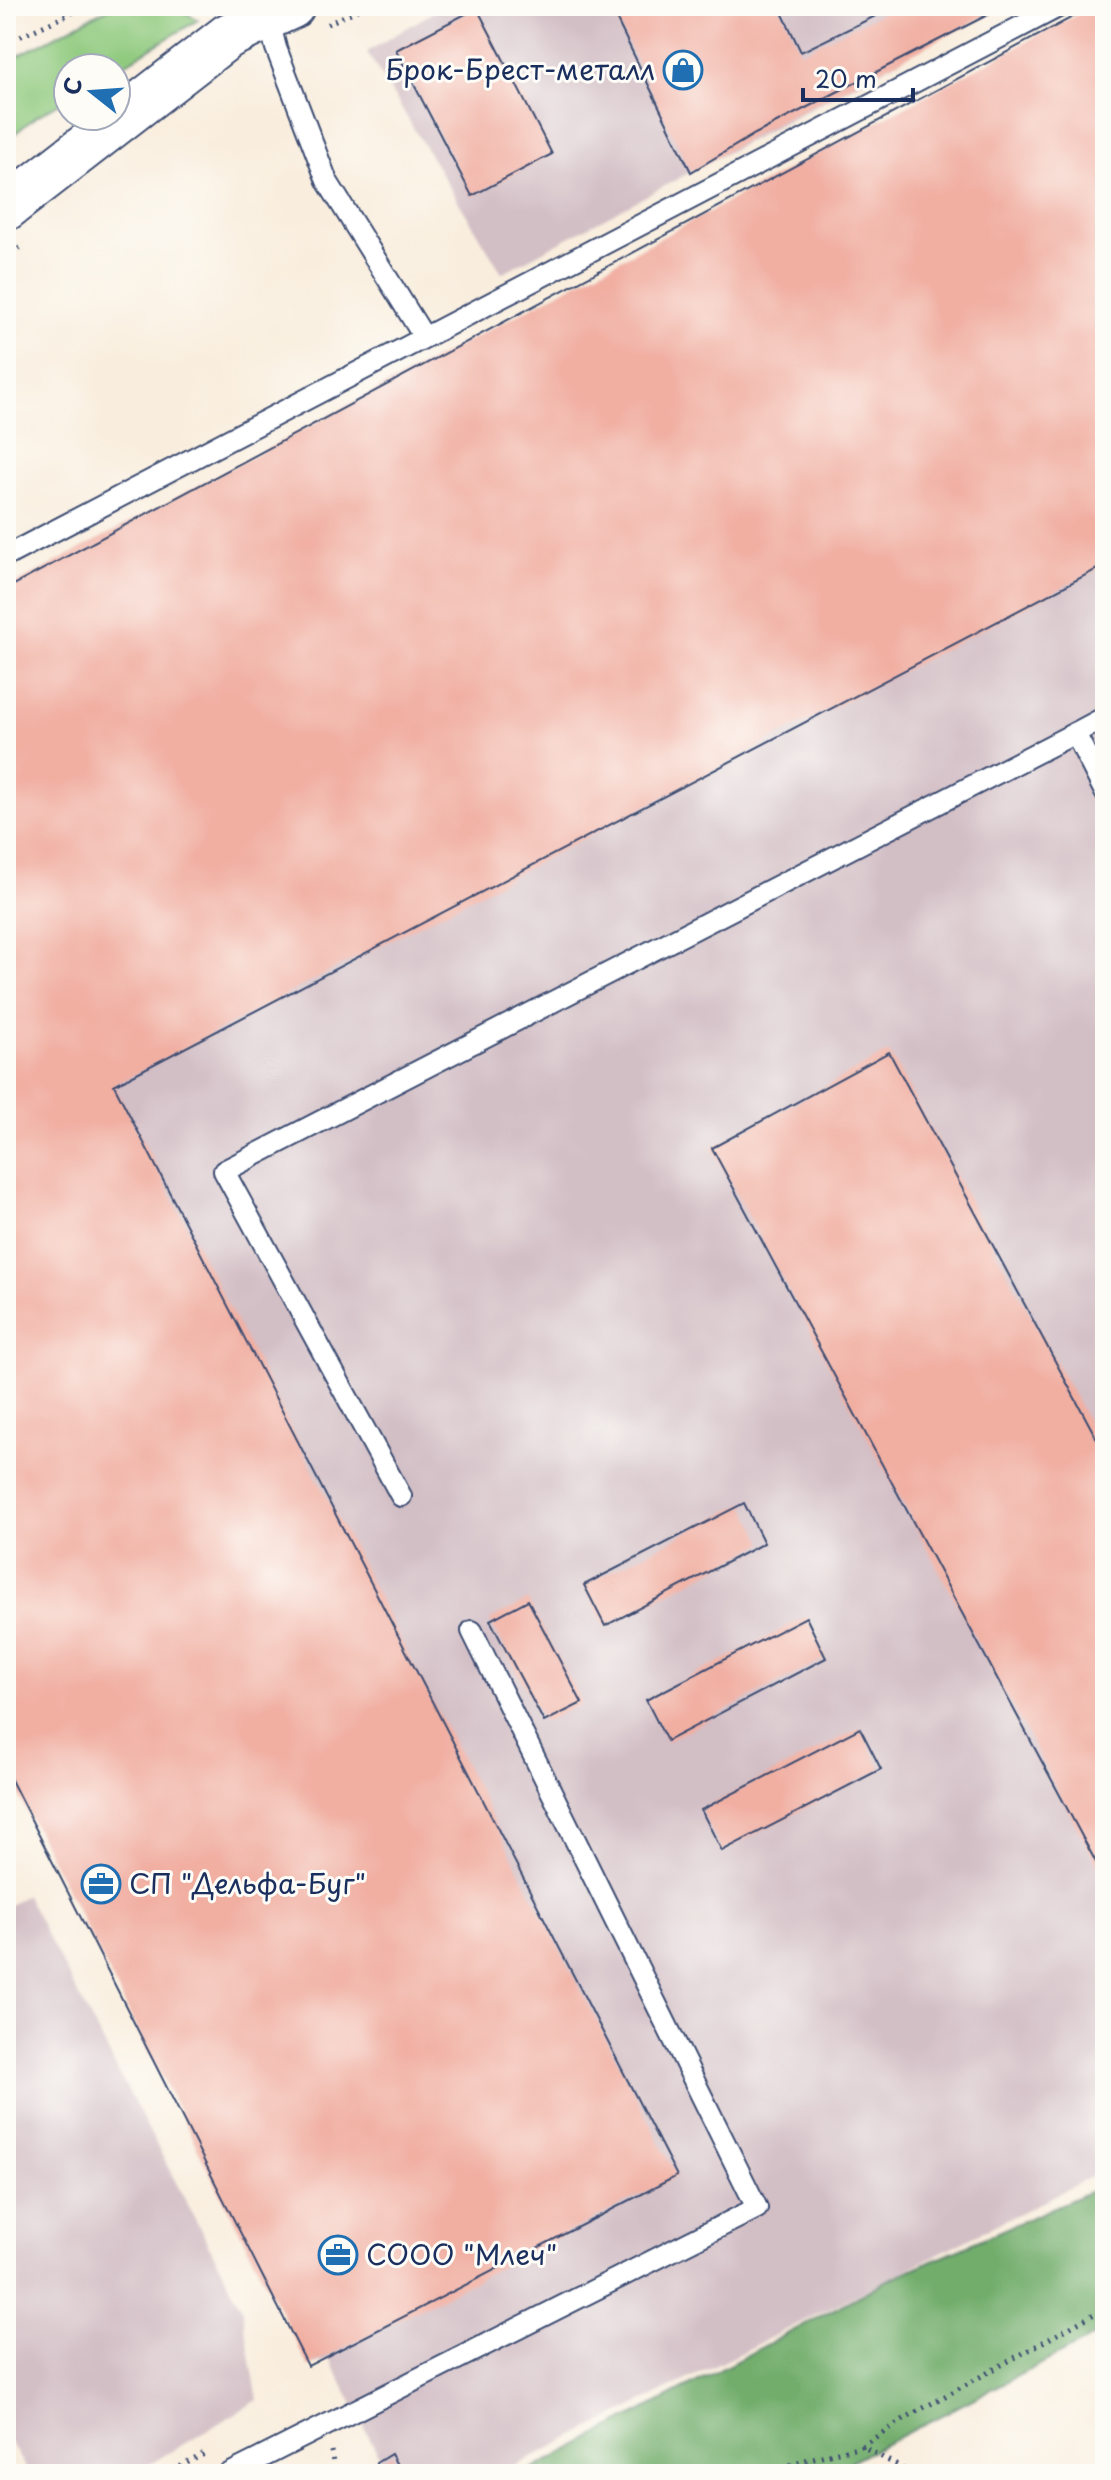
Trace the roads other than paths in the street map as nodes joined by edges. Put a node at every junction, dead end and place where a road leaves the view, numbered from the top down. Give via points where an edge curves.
1 (1060, 6) edge
2 (280, 11) edge
3 (6, 208) edge
4 (424, 337) junction
5 (6, 556) edge
6 (1105, 717) edge
7 (1075, 733) junction
8 (1105, 792) edge
9 (401, 1496) dead end
10 (472, 1631) dead end
11 (229, 2474) edge

1 - 4 lane
2 - 3 street via 228,36
2 - 4 lane via 281,61 327,181
4 - 5 lane
6 - 7 lane
7 - 8 lane
7 - 9 lane via 224,1171
10 - 11 lane via 757,2208

